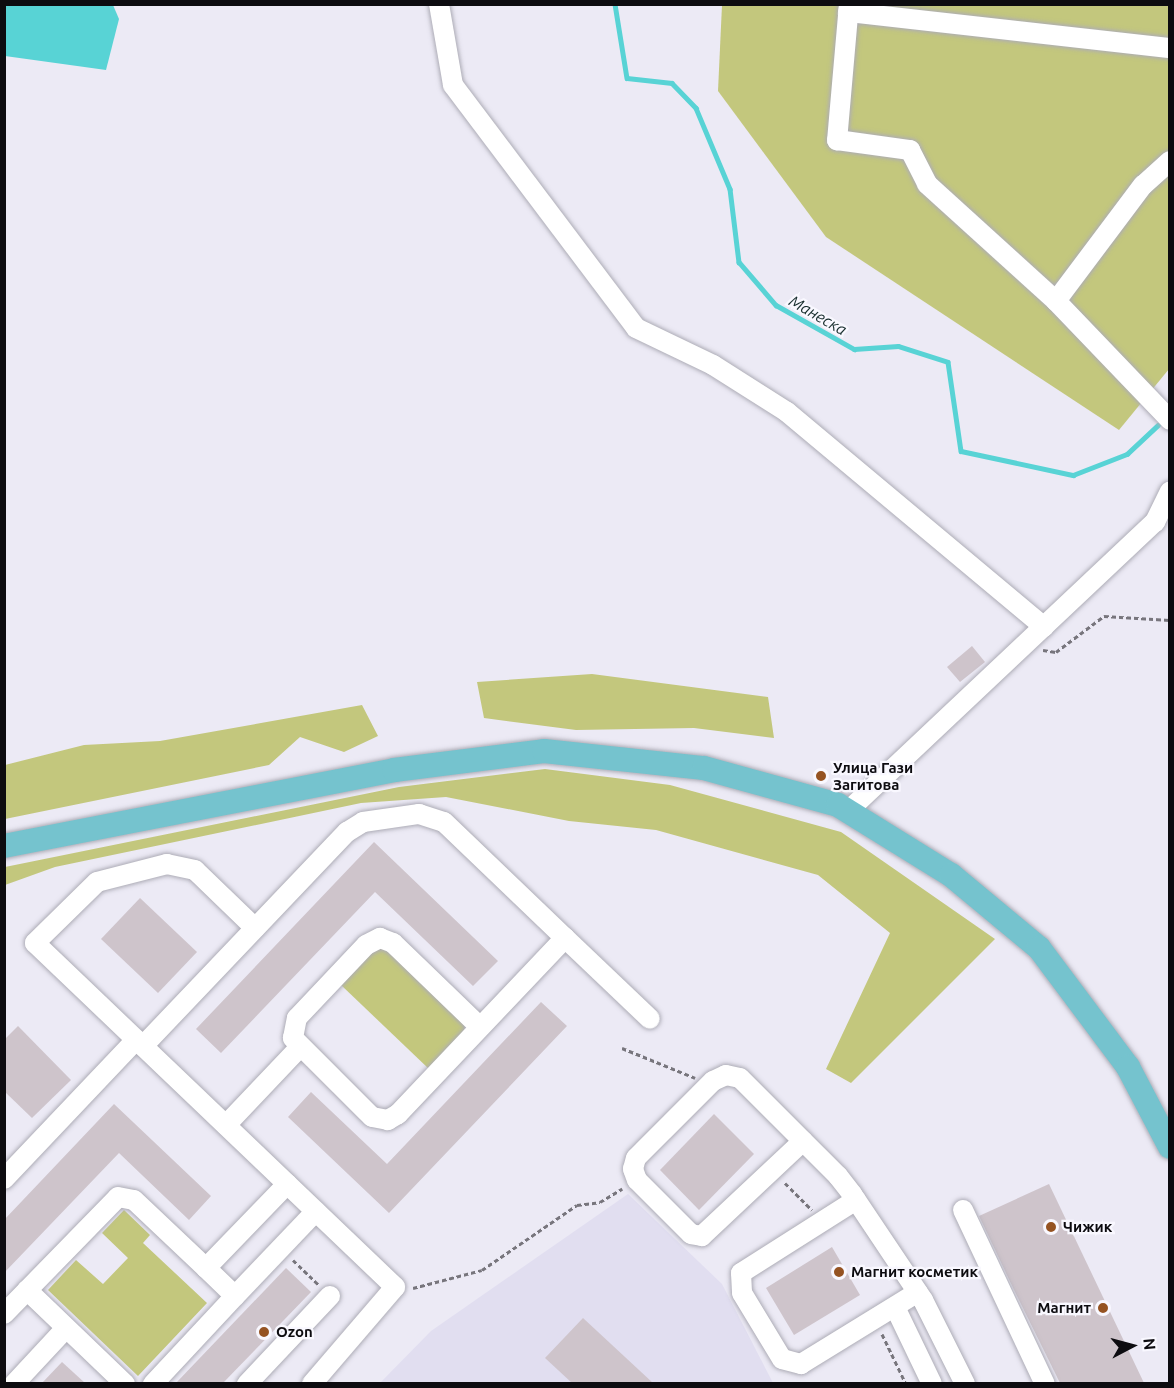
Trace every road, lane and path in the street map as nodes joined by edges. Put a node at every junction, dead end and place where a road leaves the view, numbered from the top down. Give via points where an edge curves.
1 (438, 4) edge
2 (848, 8) edge
3 (1170, 48) edge
4 (1170, 160) edge
5 (1056, 301) junction
6 (1170, 420) edge
7 (1170, 491) edge
8 (1170, 621) edge
9 (1044, 627) junction
10 (1021, 647) junction
11 (848, 811) junction
12 (4, 846) edge
13 (255, 928) junction
14 (565, 938) junction
15 (650, 1019) dead end
16 (480, 1027) junction
17 (140, 1043) junction
18 (300, 1047) junction
19 (622, 1048) dead end
20 (710, 1084) junction
21 (226, 1125) junction
22 (803, 1141) junction
23 (1170, 1146) edge
24 (773, 1171) junction
25 (4, 1179) edge
26 (637, 1180) junction
27 (287, 1184) junction
28 (856, 1200) junction
29 (963, 1210) dead end
30 (316, 1211) junction
31 (822, 1221) junction
32 (281, 1248) junction
33 (206, 1268) junction
34 (395, 1287) junction
35 (27, 1290) junction
36 (918, 1292) junction
37 (236, 1296) junction
38 (330, 1296) joint
39 (895, 1307) junction
40 (4, 1314) edge
41 (874, 1319) junction
42 (66, 1328) junction
43 (4, 1375) edge
44 (12, 1383) edge
45 (125, 1383) edge
46 (153, 1383) edge
47 (247, 1383) edge
48 (312, 1383) edge
49 (906, 1383) edge
50 (931, 1383) edge
51 (965, 1383) edge
52 (1045, 1383) edge

1 - 9 street via 453,85 636,328 713,365 787,412
2 - 3 street
2 - 5 street via 837,140 910,150 927,184 961,209 1017,271
4 - 5 street via 1143,185
5 - 6 street
7 - 9 street via 1155,522
8 - 10 path via 1104,616 1056,652
9 - 10 street
10 - 11 street
11 - 12 main road via 704,768 544,751 394,770
11 - 23 main road via 951,874 1039,948 1128,1067
13 - 14 street via 356,826 420,814 444,822
13 - 17 street
13 - 17 street via 195,870 176,864 107,878 81,895 35,943
14 - 15 street
14 - 16 street
16 - 18 street via 398,1114 383,1120 372,1117
16 - 18 street via 393,943 380,938 366,945 297,1018 292,1030
17 - 21 street
17 - 25 street
18 - 21 street
19 - 20 path
20 - 22 street via 726,1075 740,1078
20 - 26 street via 636,1158
21 - 27 street
22 - 24 street
22 - 28 street
24 - 26 street via 702,1236 691,1234
24 - 31 path
26 - 34 path via 600,1202 578,1205 482,1270 415,1288
27 - 30 street
27 - 33 street
28 - 31 street
28 - 36 street
29 - 52 street
30 - 32 street
30 - 34 street
31 - 41 street via 743,1269 742,1293 782,1359 792,1366
32 - 37 street
32 - 38 path
33 - 35 street via 134,1200 124,1196 112,1202
33 - 37 street
34 - 48 street
35 - 40 street
35 - 42 street
36 - 39 street
36 - 51 street
37 - 46 street
38 - 47 street
39 - 41 street
39 - 50 street
41 - 49 path
42 - 44 street
42 - 45 street
43 - 44 street

